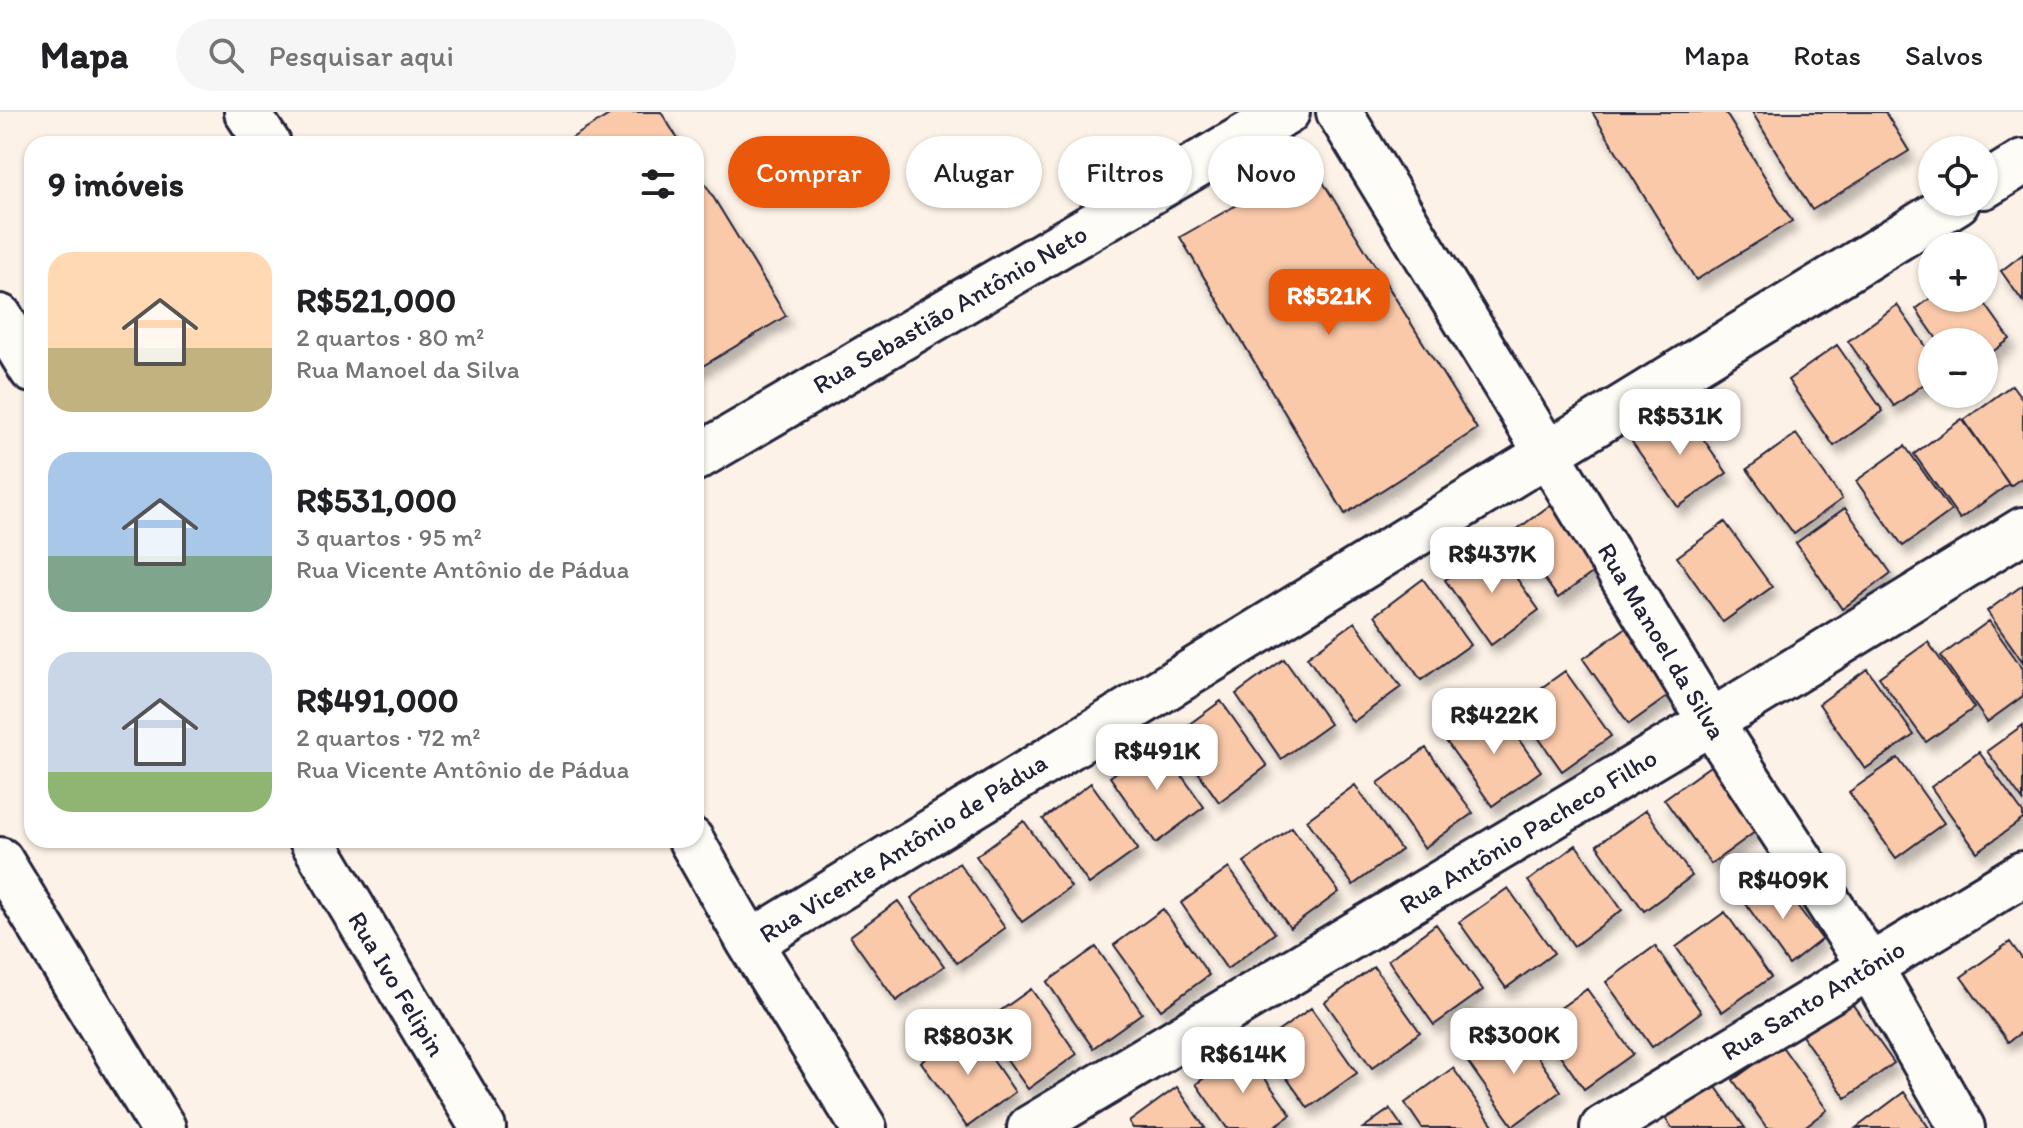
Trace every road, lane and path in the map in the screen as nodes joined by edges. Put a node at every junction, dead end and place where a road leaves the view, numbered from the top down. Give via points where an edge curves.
1 (247, 112) edge
2 (1287, 112) edge
3 (1339, 112) edge
4 (263, 136) edge
5 (2023, 162) edge
6 (1998, 177) edge
7 (1934, 216) edge
8 (0, 317) edge
9 (24, 357) edge
10 (1547, 452) junction
11 (704, 453) edge
12 (2023, 530) edge
13 (1711, 722) junction
14 (317, 848) edge
15 (696, 848) edge
16 (0, 860) edge
17 (2023, 874) edge
18 (750, 943) junction
19 (1869, 965) junction
20 (163, 1128) edge
21 (483, 1128) edge
22 (864, 1128) edge
23 (1030, 1128) edge
24 (1603, 1128) edge
25 (1962, 1128) edge

1 - 4 street
2 - 11 street, Rua Sebastião Antônio Neto
3 - 10 street, Rua Manoel da Silva
5 - 6 street
7 - 10 street, Rua Vicente Antônio de Pádua
8 - 9 street
10 - 13 street, Rua Manoel da Silva
10 - 18 street, Rua Vicente Antônio de Pádua
12 - 13 street, Rua Antônio Pacheco Filho
13 - 19 street, Rua Manoel da Silva
13 - 23 street, Rua Antônio Pacheco Filho
14 - 21 street, Rua Ivo Felipin
15 - 18 street
16 - 20 street
17 - 19 street, Rua Santo Antônio
18 - 22 street
19 - 24 street, Rua Santo Antônio
19 - 25 street, Rua Manoel da Silva

